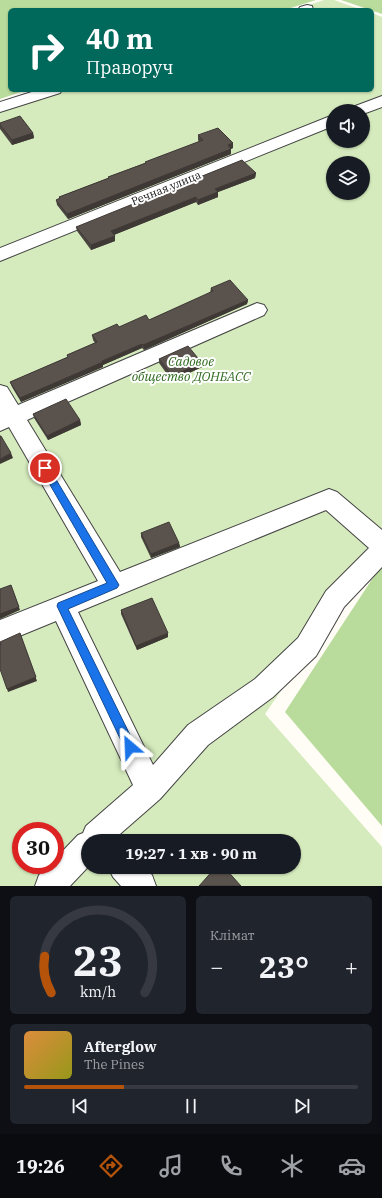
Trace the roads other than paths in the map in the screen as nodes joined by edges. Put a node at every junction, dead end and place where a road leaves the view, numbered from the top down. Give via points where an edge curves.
1 (48, 92) edge
2 (382, 101) edge
3 (370, 106) edge
4 (0, 107) edge
5 (326, 123) edge
6 (0, 255) edge
7 (257, 310) dead end
8 (0, 393) edge
9 (7, 419) edge
10 (382, 544) edge
11 (382, 551) edge
12 (114, 585) junction
13 (62, 606) junction
14 (0, 632) edge
15 (150, 789) junction
16 (102, 834) edge
17 (81, 854) edge
18 (130, 874) edge
19 (50, 886) edge
20 (141, 886) edge

1 - 4 street
2 - 3 street
5 - 6 street, Речная улица
7 - 9 street
8 - 9 street
9 - 12 street
10 - 12 street via 330,499
11 - 15 street via 335,599 307,647 264,688 198,735
12 - 13 street
13 - 14 street
13 - 15 street
15 - 16 street
17 - 19 street
18 - 20 street

